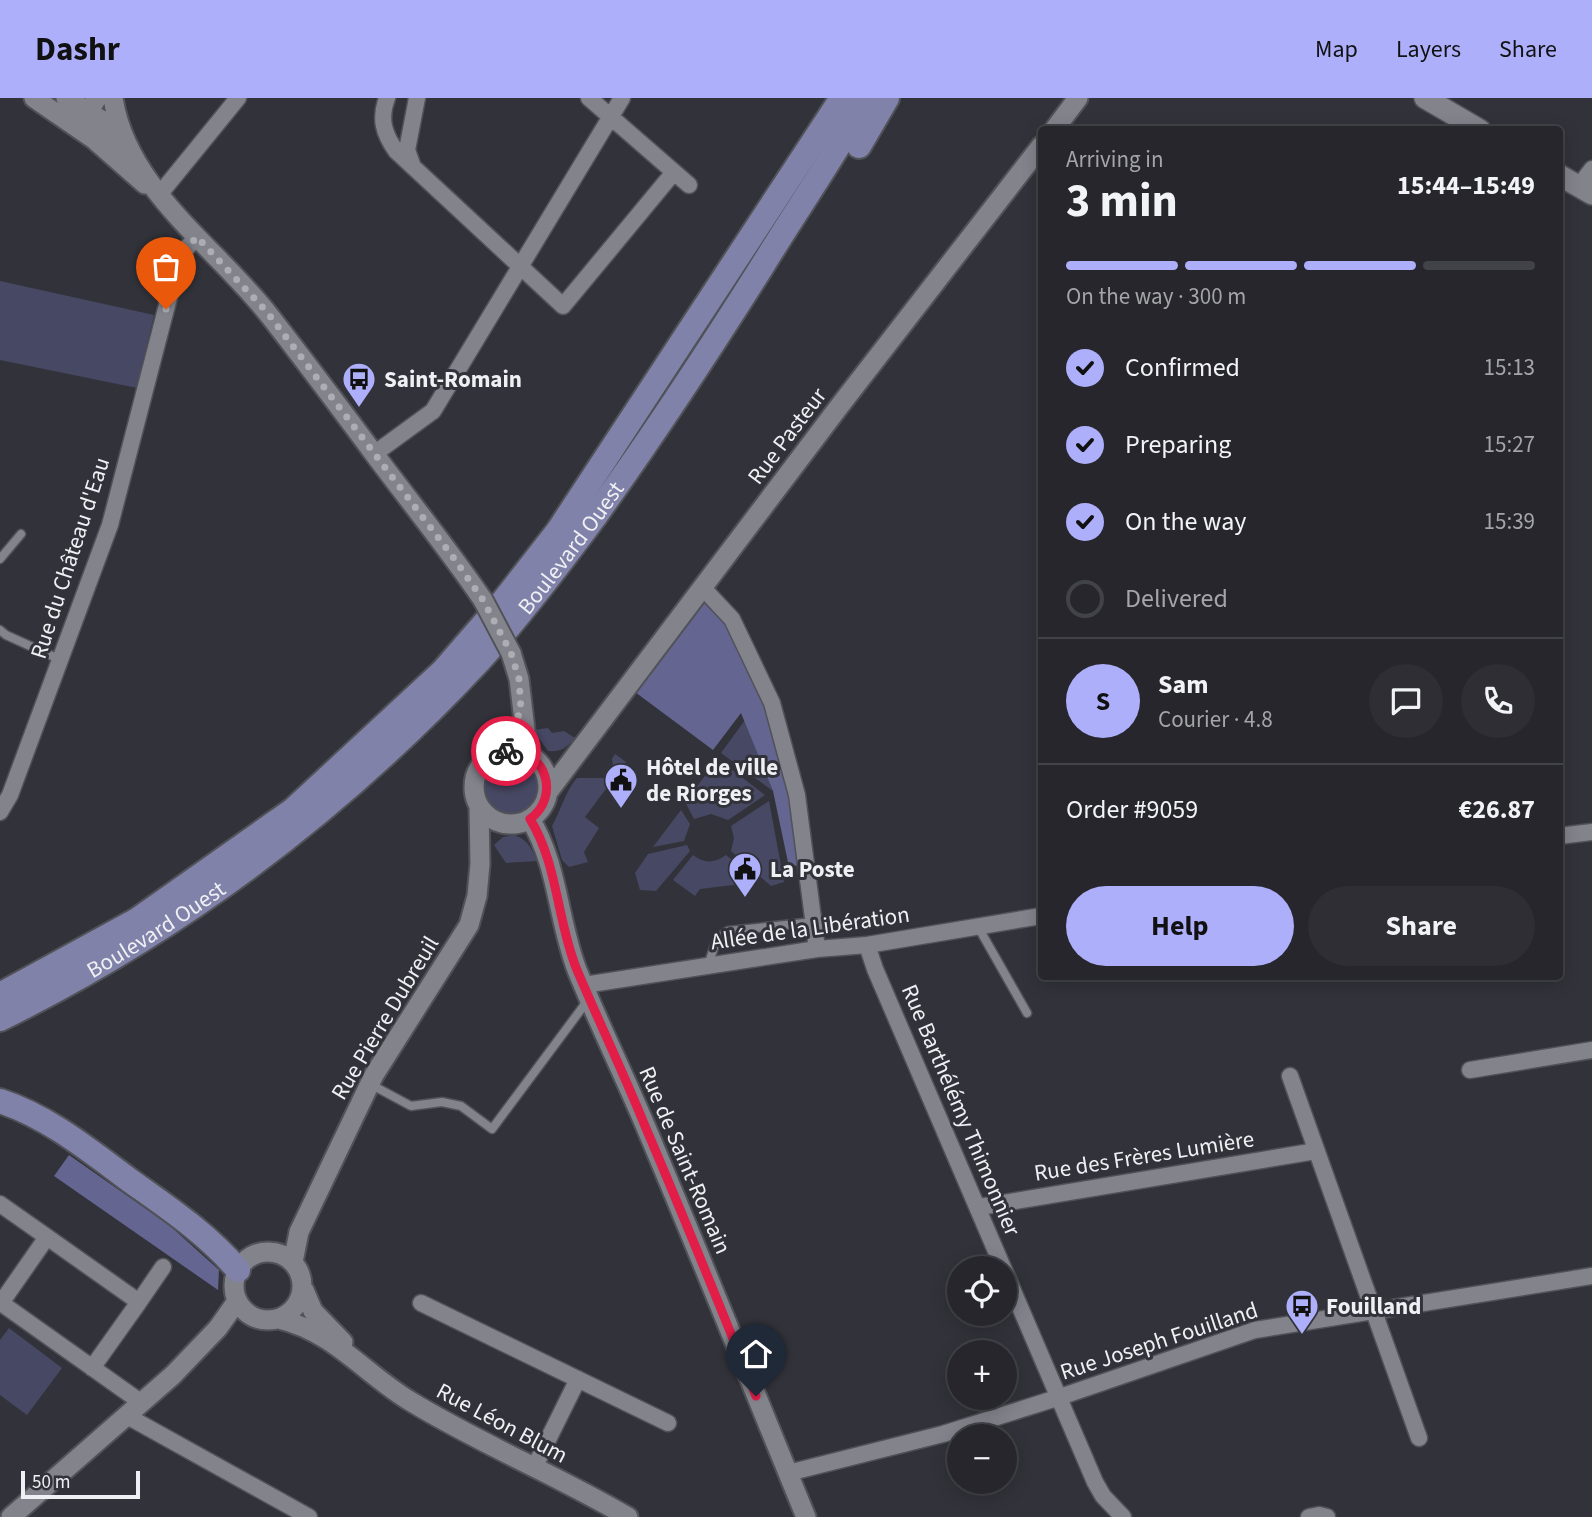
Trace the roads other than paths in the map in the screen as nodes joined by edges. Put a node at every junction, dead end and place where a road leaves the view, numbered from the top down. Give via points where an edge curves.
1 (34, 98) edge
2 (66, 98) edge
3 (238, 98) edge
4 (387, 98) edge
5 (416, 98) edge
6 (589, 98) edge
7 (622, 98) edge
8 (828, 98) edge
9 (842, 98) edge
10 (867, 98) edge
11 (887, 98) edge
12 (1078, 98) edge
13 (1438, 101) edge
14 (97, 116) edge
15 (611, 118) junction
16 (1057, 126) edge
17 (1474, 126) edge
18 (1038, 150) edge
19 (416, 172) junction
20 (674, 172) junction
21 (1563, 175) edge
22 (1588, 183) edge
23 (689, 185) dead end
24 (784, 188) junction
25 (159, 195) junction
26 (197, 237) junction
27 (520, 268) junction
28 (690, 382) junction
29 (374, 454) junction
30 (21, 534) dead end
31 (0, 559) edge
32 (703, 588) junction
33 (0, 631) edge
34 (61, 660) junction
35 (521, 710) junction
36 (502, 752) junction
37 (575, 758) junction
38 (534, 759) junction
39 (548, 792) junction
40 (479, 806) junction
41 (0, 811) edge
42 (530, 819) junction
43 (506, 824) junction
44 (1591, 833) edge
45 (1563, 836) edge
46 (480, 864) junction
47 (1038, 916) edge
48 (813, 922) junction
49 (977, 925) junction
50 (867, 945) junction
51 (817, 949) junction
52 (708, 965) junction
53 (587, 991) junction
54 (0, 995) edge
55 (1027, 1013) dead end
56 (0, 1019) edge
57 (1592, 1050) edge
58 (1470, 1070) dead end
59 (1290, 1076) dead end
60 (370, 1084) junction
61 (0, 1101) edge
62 (1317, 1150) junction
63 (0, 1204) edge
64 (979, 1207) junction
65 (47, 1237) junction
66 (287, 1258) junction
67 (163, 1267) dead end
68 (238, 1270) junction
69 (1592, 1276) edge
70 (6, 1284) edge
71 (304, 1290) junction
72 (139, 1302) junction
73 (421, 1303) dead end
74 (241, 1306) junction
75 (1373, 1311) junction
76 (279, 1319) junction
77 (360, 1362) junction
78 (92, 1368) junction
79 (578, 1380) junction
80 (1060, 1398) junction
81 (142, 1403) junction
82 (127, 1416) junction
83 (668, 1423) dead end
84 (1419, 1438) dead end
85 (534, 1468) junction
86 (788, 1473) junction
87 (11, 1517) edge
88 (309, 1517) edge
89 (628, 1517) edge
90 (806, 1517) edge
91 (1123, 1517) edge
92 (1308, 1517) edge
93 (1327, 1517) edge

1 - 14 street
2 - 14 street
3 - 25 street
4 - 19 street via 382,121 386,136
5 - 19 street via 407,150
6 - 15 street
7 - 15 street
8 - 24 main road
9 - 24 main road, Boulevard Ouest
10 - 28 main road, Boulevard Ouest
11 - 28 main road via 844,172 730,335
12 - 16 street
13 - 17 main road
14 - 25 street
14 - 25 street via 118,124
15 - 20 street
15 - 27 street
18 - 32 street, Rue Pasteur
19 - 27 street
20 - 23 street
20 - 27 street via 563,306
21 - 22 main road
24 - 54 main road, Boulevard Ouest via 558,531 443,671 293,810 138,920
25 - 26 street
26 - 29 street via 267,312
26 - 34 street, Rue du Château d'Eau via 180,255 110,525
27 - 29 street via 432,411
28 - 56 main road, Boulevard Ouest via 538,592 418,723 262,858 173,921
29 - 35 street, bridge via 483,600 511,653
30 - 31 lane
32 - 37 street, Rue Pasteur
32 - 48 street via 732,619 772,703 797,795
33 - 34 lane
34 - 41 street, Rue du Château d'Eau
35 - 36 street
35 - 38 street
36 - 38 street via 511,750
36 - 40 street via 489,757 477,773 474,786
37 - 38 street via 567,762
37 - 39 street, Rue Pasteur
38 - 39 street via 547,778
39 - 42 street via 540,811
40 - 43 street
40 - 46 street, Rue Pierre Dubreuil
42 - 43 street
42 - 53 street, Rue de Saint-Romain via 540,838 566,936
43 - 46 street, Rue Pierre Dubreuil
44 - 45 street
46 - 60 street, Rue Pierre Dubreuil via 469,925
47 - 49 street, Allée de la Libération
48 - 51 street
48 - 52 lane via 728,931 717,939
49 - 50 street, Allée de la Libération
49 - 55 lane
50 - 51 street, Allée de la Libération
50 - 64 street, Rue Barthélémy Thimonnier
51 - 52 street, Allée de la Libération
52 - 53 street, Allée de la Libération
53 - 60 lane via 492,1129 461,1107 442,1102 411,1106
53 - 86 street, Rue de Saint-Romain
57 - 58 street
59 - 62 street
60 - 66 street, Rue Pierre Dubreuil
61 - 68 main road via 31,1113 89,1150 174,1211
62 - 64 street, Rue des Frères Lumière
62 - 75 street
63 - 65 street
64 - 80 street, Rue Barthélémy Thimonnier
65 - 70 street
65 - 72 street
66 - 68 street via 259,1253
66 - 71 street via 301,1276
67 - 72 street
68 - 74 street via 234,1289
69 - 75 street, Rue Joseph Fouilland
70 - 78 street via 1,1303
71 - 76 street via 297,1306
71 - 77 street, Rue Léon Blum via 313,1311
72 - 78 street
73 - 79 street
74 - 76 street via 258,1319
74 - 81 street
75 - 80 street, Rue Joseph Fouilland via 1255,1330
75 - 84 street
76 - 77 street, Rue Léon Blum via 315,1333
77 - 85 street, Rue Léon Blum via 394,1392
78 - 81 street
79 - 83 street
79 - 85 street
80 - 86 street, Rue Joseph Fouilland via 943,1434
80 - 91 street, Rue Barthélémy Thimonnier via 1095,1482
81 - 82 street
82 - 87 street
82 - 88 street
85 - 89 street, Rue Léon Blum
86 - 90 street, Rue de Saint-Romain
92 - 93 street

